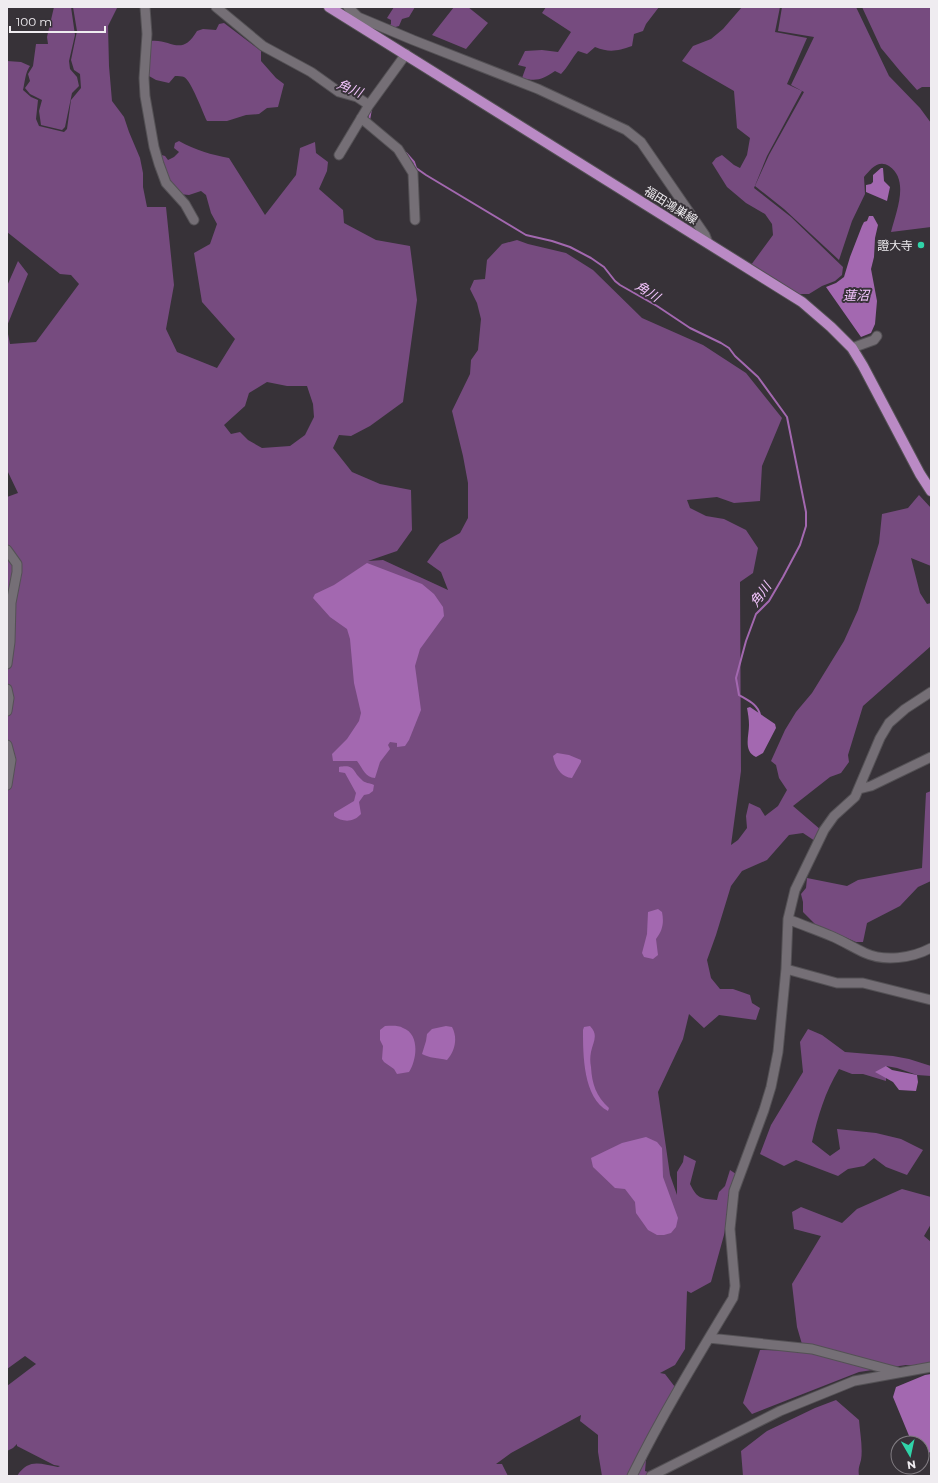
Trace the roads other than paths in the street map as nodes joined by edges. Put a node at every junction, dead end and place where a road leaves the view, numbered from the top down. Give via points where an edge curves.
1 (145, 7) edge
2 (216, 7) edge
3 (329, 7) edge
4 (348, 7) edge
5 (355, 20) junction
6 (406, 54) junction
7 (369, 105) junction
8 (361, 118) junction
9 (339, 155) dead end
10 (194, 220) dead end
11 (416, 220) dead end
12 (708, 243) junction
13 (877, 336) dead end
14 (852, 348) junction
15 (931, 491) edge
16 (7, 550) edge
17 (7, 664) edge
18 (7, 689) edge
19 (931, 692) edge
20 (7, 711) edge
21 (7, 745) edge
22 (931, 757) edge
23 (7, 785) edge
24 (859, 789) junction
25 (788, 919) junction
26 (931, 948) edge
27 (786, 969) junction
28 (931, 1000) edge
29 (709, 1338) junction
30 (931, 1367) edge
31 (901, 1373) junction
32 (632, 1476) edge
33 (651, 1476) edge

1 - 10 street via 145,96 154,147 166,183 185,204
2 - 7 street via 263,46 312,72 338,92 357,97
3 - 5 main road, 福田鴻巣線
4 - 5 street
5 - 6 main road, 福田鴻巣線
5 - 12 street via 538,89 626,130 641,142
6 - 7 street
6 - 12 main road, 福田鴻巣線
7 - 8 street
8 - 9 street
8 - 11 street via 398,149 413,174
12 - 14 main road, 福田鴻巣線 via 811,309
13 - 14 street via 874,340
14 - 15 main road, 福田鴻巣線
16 - 17 street via 17,564 17,572 11,603
18 - 20 street
19 - 24 street via 889,723
21 - 23 street via 11,760
22 - 24 street via 871,786
24 - 25 street via 851,802 834,816 824,830 795,890
25 - 26 street via 877,957 914,955
25 - 27 street
27 - 28 street via 837,983 863,983
27 - 29 street via 778,1052 771,1087 734,1191 730,1229 734,1294
29 - 31 street via 812,1349
29 - 32 street
30 - 31 street
31 - 33 street via 854,1381 780,1411

